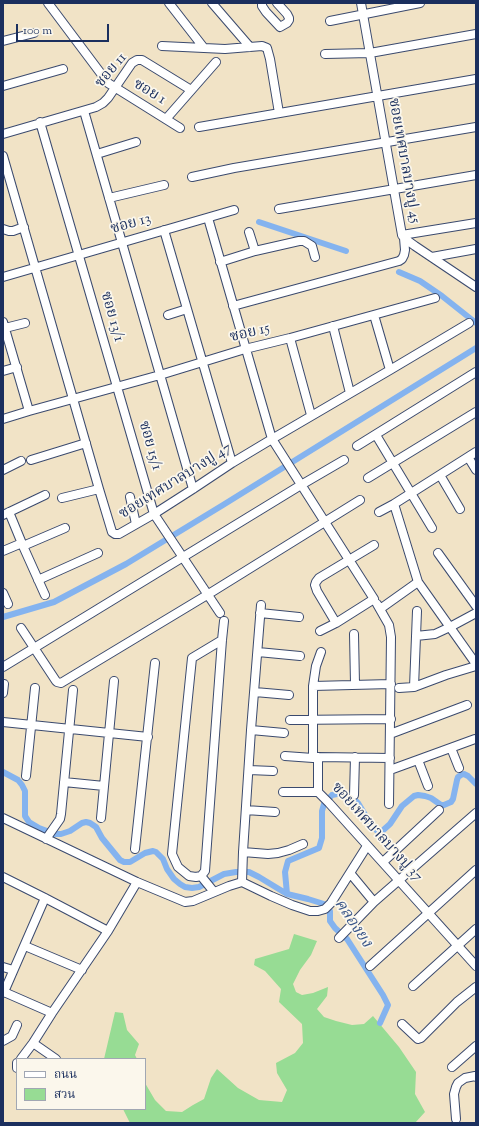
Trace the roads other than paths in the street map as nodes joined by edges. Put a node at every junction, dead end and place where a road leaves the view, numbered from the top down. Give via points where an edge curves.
1 (48, 3) edge
2 (170, 3) edge
3 (212, 3) edge
4 (262, 3) edge
5 (277, 3) edge
6 (361, 3) edge
7 (420, 3) edge
8 (362, 14) junction
9 (330, 21) dead end
10 (34, 33) dead end
11 (476, 34) edge
12 (3, 41) edge
13 (162, 46) dead end
14 (250, 47) junction
15 (204, 48) junction
16 (370, 53) junction
17 (325, 54) dead end
18 (216, 62) dead end
19 (63, 69) dead end
20 (476, 79) edge
21 (3, 86) edge
22 (115, 88) junction
23 (191, 90) junction
24 (377, 96) junction
25 (84, 111) junction
26 (279, 113) junction
27 (166, 119) junction
28 (40, 122) junction
29 (199, 127) dead end
30 (476, 127) edge
31 (180, 128) dead end
32 (3, 134) edge
33 (136, 142) dead end
34 (386, 143) junction
35 (97, 154) junction
36 (3, 156) edge
37 (476, 174) edge
38 (192, 177) dead end
39 (164, 186) dead end
40 (394, 189) junction
41 (109, 198) junction
42 (278, 209) dead end
43 (234, 210) dead end
44 (208, 218) junction
45 (476, 223) edge
46 (24, 227) junction
47 (3, 229) edge
48 (164, 230) junction
49 (249, 232) dead end
50 (403, 237) junction
51 (122, 242) junction
52 (476, 249) edge
53 (255, 251) junction
54 (79, 255) junction
55 (432, 257) junction
56 (315, 258) dead end
57 (220, 262) junction
58 (36, 268) junction
59 (3, 277) edge
60 (476, 287) edge
61 (435, 298) dead end
62 (233, 306) junction
63 (187, 309) junction
64 (168, 315) dead end
65 (374, 315) junction
66 (25, 323) dead end
67 (469, 323) dead end
68 (4, 324) edge
69 (332, 326) junction
70 (290, 338) junction
71 (245, 349) junction
72 (202, 361) junction
73 (17, 367) junction
74 (390, 370) junction
75 (3, 371) edge
76 (476, 372) edge
77 (160, 375) junction
78 (117, 387) junction
79 (350, 393) junction
80 (74, 399) junction
81 (29, 411) junction
82 (476, 412) edge
83 (311, 415) junction
84 (3, 419) edge
85 (376, 435) junction
86 (272, 439) junction
87 (86, 443) junction
88 (357, 446) dead end
89 (476, 452) edge
90 (468, 457) junction
91 (31, 460) dead end
92 (344, 460) dead end
93 (21, 461) dead end
94 (232, 463) junction
95 (392, 463) junction
96 (3, 470) edge
97 (476, 470) edge
98 (440, 475) junction
99 (368, 478) dead end
100 (301, 485) junction
101 (99, 489) junction
102 (193, 489) junction
103 (411, 494) junction
104 (45, 495) dead end
105 (130, 497) dead end
106 (62, 498) dead end
107 (360, 500) dead end
108 (394, 504) junction
109 (460, 509) dead end
110 (379, 512) dead end
111 (6, 513) edge
112 (154, 514) junction
113 (325, 522) junction
114 (136, 524) junction
115 (65, 528) dead end
116 (432, 528) dead end
117 (22, 545) junction
118 (374, 545) dead end
119 (3, 551) edge
120 (98, 553) dead end
121 (438, 553) dead end
122 (182, 557) junction
123 (349, 561) junction
124 (38, 580) junction
125 (418, 582) junction
126 (3, 593) edge
127 (45, 595) dead end
128 (208, 595) junction
129 (374, 599) junction
130 (8, 604) dead end
131 (476, 606) edge
132 (380, 609) junction
133 (417, 611) dead end
134 (220, 613) dead end
135 (476, 613) edge
136 (299, 617) dead end
137 (224, 621) dead end
138 (336, 623) junction
139 (450, 627) junction
140 (21, 628) dead end
141 (320, 631) dead end
142 (354, 634) dead end
143 (416, 636) junction
144 (222, 640) junction
145 (34, 648) junction
146 (258, 652) junction
147 (321, 652) dead end
148 (300, 656) dead end
149 (155, 663) dead end
150 (476, 665) edge
151 (3, 667) edge
152 (114, 681) dead end
153 (4, 684) edge
154 (355, 684) junction
155 (391, 684) junction
156 (314, 686) junction
157 (414, 687) junction
158 (35, 688) dead end
159 (399, 688) dead end
160 (73, 690) dead end
161 (254, 692) junction
162 (3, 693) edge
163 (289, 696) dead end
164 (467, 705) dead end
165 (390, 719) junction
166 (290, 720) dead end
167 (313, 721) junction
168 (3, 722) edge
169 (31, 725) junction
170 (70, 729) junction
171 (251, 730) junction
172 (284, 732) dead end
173 (109, 733) junction
174 (390, 734) junction
175 (148, 737) junction
176 (475, 739) edge
177 (451, 748) junction
178 (285, 756) dead end
179 (355, 757) junction
180 (315, 758) junction
181 (390, 758) junction
182 (418, 760) junction
183 (459, 768) dead end
184 (249, 770) junction
185 (390, 770) junction
186 (273, 771) dead end
187 (26, 776) dead end
188 (64, 782) junction
189 (104, 786) junction
190 (428, 786) dead end
191 (284, 792) dead end
192 (318, 792) junction
193 (354, 795) dead end
194 (390, 804) dead end
195 (246, 810) junction
196 (439, 810) dead end
197 (275, 812) dead end
198 (476, 813) edge
199 (3, 818) edge
200 (101, 818) dead end
201 (47, 837) junction
202 (304, 844) dead end
203 (367, 846) junction
204 (135, 849) dead end
205 (243, 852) junction
206 (383, 862) junction
207 (476, 870) edge
208 (350, 873) junction
209 (3, 877) edge
210 (242, 877) junction
211 (399, 880) junction
212 (137, 882) junction
213 (207, 884) junction
214 (45, 898) junction
215 (374, 902) junction
216 (429, 913) junction
217 (476, 929) edge
218 (108, 931) junction
219 (341, 936) dead end
220 (458, 945) junction
221 (25, 946) junction
222 (370, 966) dead end
223 (476, 966) edge
224 (3, 967) edge
225 (13, 970) junction
226 (82, 970) junction
227 (413, 986) dead end
228 (476, 987) edge
229 (3, 993) edge
230 (52, 1013) junction
231 (402, 1024) dead end
232 (17, 1025) dead end
233 (3, 1042) edge
234 (34, 1042) junction
235 (476, 1046) edge
236 (21, 1058) edge
237 (55, 1058) edge
238 (452, 1067) dead end
239 (476, 1076) edge
240 (456, 1119) dead end

1 - 22 street, ซอย 1 via 104,78
2 - 15 street
3 - 14 street
4 - 5 street via 266,12 280,27 287,23 289,18
6 - 8 street, ซอยเทศบาลบางปู 45
7 - 8 street
8 - 9 street
8 - 16 street, ซอยเทศบาลบางปู 45
10 - 12 street
11 - 16 street
13 - 15 street
14 - 15 street
14 - 26 street via 262,46 269,51
16 - 17 street
16 - 24 street, ซอยเทศบาลบางปู 45
18 - 23 street
19 - 21 street
20 - 24 street
22 - 23 street, ซอย 11 via 132,63 142,60
22 - 25 street, ซอย 11 via 103,103
22 - 27 street, ซอย 1
23 - 27 street
24 - 26 street
24 - 34 street, ซอยเทศบาลบางปู 45
25 - 28 street, ซอย 11
25 - 35 street
26 - 29 street
27 - 31 street, ซอย 1
28 - 32 street, ซอย 11
28 - 54 street, ซอย 13/1
30 - 34 street
33 - 35 street
34 - 38 street
34 - 40 street, ซอยเทศบาลบางปู 45
35 - 41 street
36 - 46 street, ซอยเทศบาลบางปู 47
37 - 40 street
39 - 41 street
40 - 42 street
40 - 50 street, ซอยเทศบาลบางปู 45
41 - 51 street
43 - 44 street, ซอย 13
44 - 48 street, ซอย 13
44 - 57 street
45 - 50 street
46 - 47 street via 12,231
46 - 58 street, ซอยเทศบาลบางปู 47
48 - 51 street, ซอย 13
48 - 63 street
49 - 53 street
50 - 55 street, ซอยเทศบาลบางปู 45
50 - 62 street via 405,250 402,259
51 - 54 street, ซอย 13
51 - 77 street
52 - 55 street
53 - 56 street via 304,241 312,246
53 - 57 street
54 - 58 street, ซอย 13
54 - 78 street, ซอย 13/1
55 - 60 street, ซอยเทศบาลบางปู 45
57 - 62 street
58 - 59 street, ซอย 13
58 - 80 street, ซอยเทศบาลบางปู 47
61 - 65 street, ซอย 15
62 - 71 street
63 - 64 street
63 - 72 street
65 - 69 street, ซอย 15
65 - 74 street
66 - 68 street
67 - 74 street, ซอยเทศบาลบางปู 47
68 - 73 street
69 - 70 street, ซอย 15
69 - 79 street
70 - 71 street, ซอย 15
70 - 83 street
71 - 72 street, ซอย 15
71 - 86 street
72 - 77 street, ซอย 15
72 - 94 street
73 - 75 street
73 - 81 street
74 - 79 street, ซอยเทศบาลบางปู 47
76 - 85 street
77 - 78 street, ซอย 15
77 - 102 street
78 - 80 street, ซอย 15
78 - 112 street, ซอย 15/1
79 - 83 street, ซอยเทศบาลบางปู 47
80 - 81 street, ซอย 15
80 - 87 street, ซอยเทศบาลบางปู 47
81 - 84 street, ซอย 15
82 - 95 street
83 - 86 street, ซอยเทศบาลบางปู 47
85 - 88 street
85 - 95 street
86 - 94 street, ซอยเทศบาลบางปู 47
86 - 100 street
87 - 91 street
87 - 101 street, ซอยเทศบาลบางปู 47
89 - 90 street
90 - 97 street
90 - 98 street
92 - 100 street
93 - 96 street
94 - 102 street, ซอยเทศบาลบางปู 47
95 - 99 street
95 - 103 street
98 - 103 street
98 - 109 street
100 - 113 street
100 - 122 street
101 - 106 street
101 - 114 street, ซอยเทศบาลบางปู 47 via 112,532 119,534
102 - 112 street, ซอยเทศบาลบางปู 47
103 - 108 street
103 - 116 street
104 - 111 street
105 - 114 street
107 - 113 street
108 - 110 street
108 - 125 street
111 - 117 street
112 - 114 street, ซอยเทศบาลบางปู 47
112 - 122 street, ซอย 15/1
113 - 123 street
113 - 128 street
115 - 117 street
117 - 119 street
117 - 124 street
118 - 123 street
120 - 124 street
121 - 131 street
122 - 128 street, ซอย 15/1
122 - 145 street
123 - 129 street
123 - 138 street via 319,578 315,586
124 - 127 street
125 - 132 street
125 - 139 street
126 - 130 street
128 - 134 street, ซอย 15/1
128 - 145 street via 61,683 56,681
129 - 132 street
129 - 138 street
132 - 155 street via 389,625 391,636
133 - 143 street
135 - 139 street
136 - 146 street via 260,609
137 - 144 street
138 - 141 street
139 - 143 street via 436,634
139 - 150 street
140 - 145 street
142 - 154 street
143 - 157 street
144 - 213 street via 205,871
144 - 213 street via 192,658 172,854 178,866 189,876
145 - 151 street
146 - 148 street
146 - 161 street
147 - 156 street, ซอยเทศบาลบางปู 37 via 316,666
149 - 175 street
150 - 157 street
152 - 173 street
153 - 162 street
154 - 155 street
154 - 156 street
155 - 165 street
156 - 167 street, ซอยเทศบาลบางปู 37
157 - 159 street
158 - 169 street
160 - 170 street
161 - 163 street
161 - 171 street
164 - 174 street
165 - 167 street
165 - 174 street
166 - 167 street
167 - 180 street, ซอยเทศบาลบางปู 37
168 - 169 street
169 - 170 street
169 - 187 street
170 - 173 street
170 - 188 street
171 - 172 street
171 - 184 street
173 - 175 street
173 - 189 street
174 - 181 street
175 - 204 street
176 - 177 street
177 - 182 street
177 - 183 street
178 - 180 street
179 - 180 street
179 - 181 street
179 - 193 street
180 - 192 street, ซอยเทศบาลบางปู 37
181 - 185 street
182 - 185 street
182 - 190 street
184 - 186 street
184 - 195 street
185 - 194 street
188 - 189 street
188 - 201 street via 60,819
189 - 200 street
191 - 192 street
192 - 203 street, ซอยเทศบาลบางปู 37
195 - 197 street
195 - 205 street
196 - 206 street
198 - 211 street
199 - 201 street
201 - 212 street
202 - 205 street via 278,853
203 - 206 street, ซอยเทศบาลบางปู 37
203 - 208 street
205 - 210 street
206 - 211 street, ซอยเทศบาลบางปู 37
207 - 216 street
208 - 210 street via 328,906 318,912 270,896
208 - 215 street
209 - 214 street
210 - 213 street via 229,886
211 - 215 street
211 - 216 street, ซอยเทศบาลบางปู 37
212 - 213 street via 185,902 193,901
212 - 218 street
214 - 218 street
214 - 221 street
215 - 219 street
216 - 220 street, ซอยเทศบาลบางปู 37
216 - 222 street
217 - 220 street
218 - 226 street
220 - 223 street, ซอยเทศบาลบางปู 37
220 - 227 street
221 - 225 street
221 - 226 street
224 - 225 street
225 - 229 street
226 - 230 street
228 - 231 street via 422,1038 418,1039
229 - 230 street
230 - 234 street
232 - 233 street via 12,1036
234 - 236 street
234 - 237 street
235 - 238 street
239 - 240 street via 465,1078 456,1087

